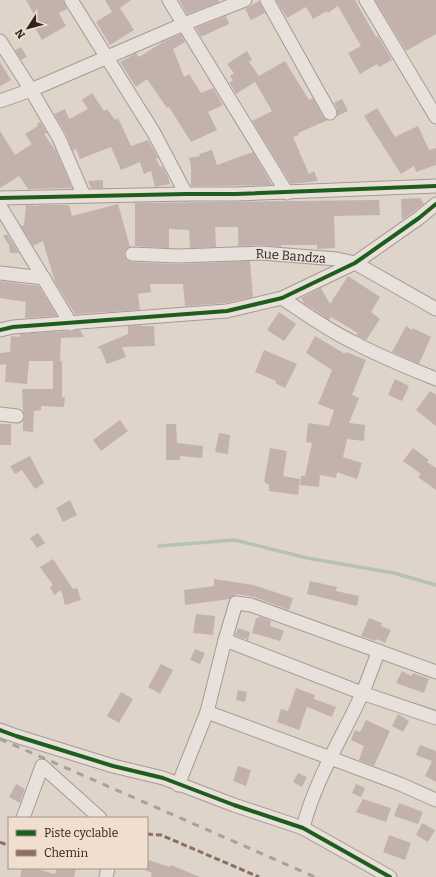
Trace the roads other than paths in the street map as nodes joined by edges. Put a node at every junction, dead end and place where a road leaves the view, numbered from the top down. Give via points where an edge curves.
1 (71, 0) edge
2 (169, 0) edge
3 (245, 0) edge
4 (266, 0) edge
5 (366, 0) edge
6 (184, 24) junction
7 (0, 41) edge
8 (106, 58) junction
9 (32, 90) junction
10 (0, 101) edge
11 (330, 113) dead end
12 (436, 117) edge
13 (436, 186) edge
14 (287, 193) junction
15 (186, 194) junction
16 (84, 196) junction
17 (0, 198) edge
18 (436, 204) edge
19 (0, 206) edge
20 (132, 254) dead end
21 (355, 263) junction
22 (0, 273) edge
23 (44, 278) junction
24 (282, 298) junction
25 (436, 309) edge
26 (71, 324) junction
27 (0, 330) edge
28 (436, 380) edge
29 (0, 414) edge
30 (18, 416) dead end
31 (225, 640) junction
32 (379, 651) junction
33 (436, 672) edge
34 (362, 693) junction
35 (207, 712) junction
36 (436, 718) edge
37 (0, 730) edge
38 (330, 759) junction
39 (178, 784) junction
40 (436, 800) edge
41 (23, 817) edge
42 (99, 817) edge
43 (303, 828) junction
44 (390, 877) edge

1 - 8 street
2 - 6 street
3 - 6 street
4 - 11 street
5 - 12 street
6 - 8 street
6 - 14 street
7 - 9 street
8 - 9 street
8 - 15 street via 154,133
9 - 10 street
9 - 16 street via 59,138
13 - 14 street
14 - 15 street
15 - 16 street
16 - 17 street
18 - 21 street
19 - 23 street
20 - 21 street, Rue Bandza via 178,256 261,253
21 - 24 street
21 - 25 street, Rue Bandza
22 - 23 street
23 - 26 street
24 - 26 street via 227,311
24 - 28 street via 315,321 354,343
26 - 27 street
29 - 30 street
31 - 32 street via 236,603 251,605
31 - 34 street
31 - 35 street
32 - 33 street
32 - 34 street
34 - 36 street
34 - 38 street
35 - 38 street
35 - 39 street
37 - 39 street
38 - 40 street
38 - 43 street via 307,812
39 - 43 street
41 - 42 street via 42,766
43 - 44 street

